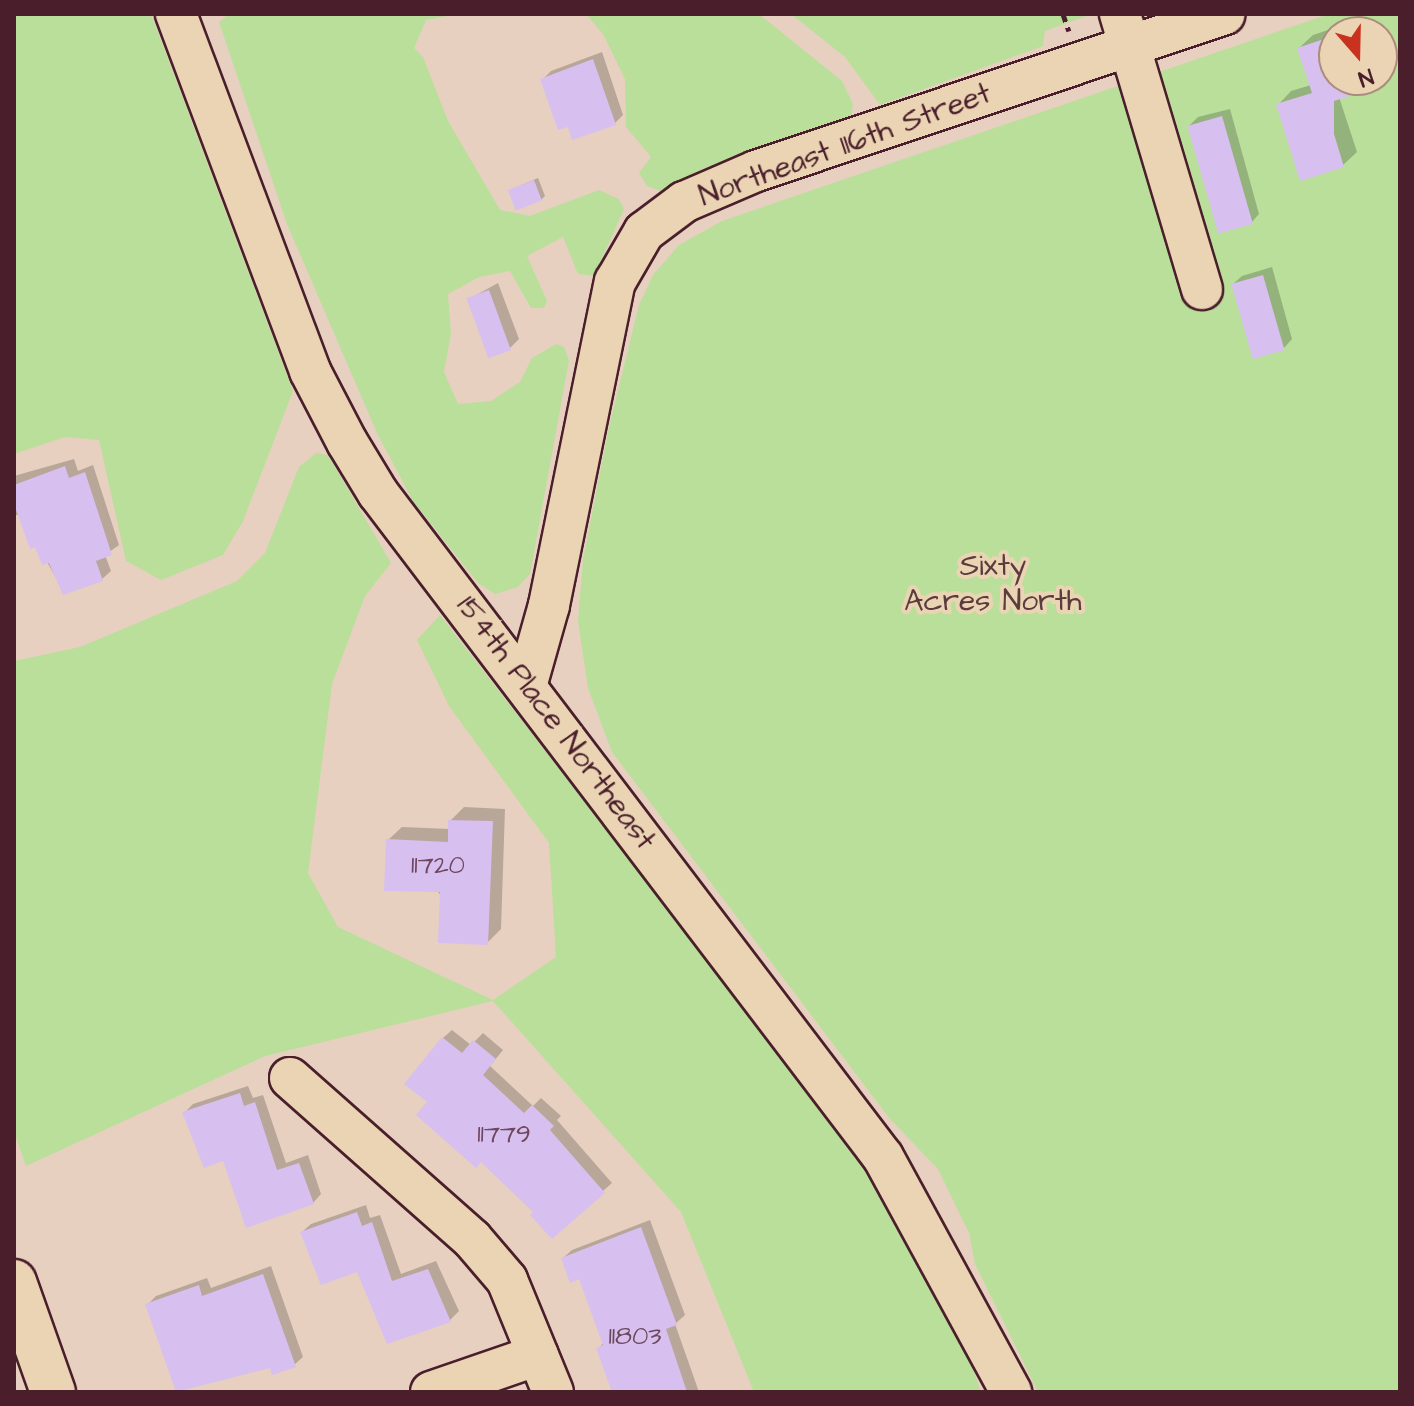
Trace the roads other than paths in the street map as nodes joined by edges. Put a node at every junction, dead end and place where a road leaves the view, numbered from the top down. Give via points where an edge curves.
1 (176, 14) edge
2 (1224, 14) edge
3 (1126, 30) edge
4 (1202, 289) dead end
5 (527, 683) junction
6 (290, 1078) dead end
7 (14, 1282) edge
8 (538, 1355) junction
9 (53, 1392) edge
10 (431, 1392) edge
11 (553, 1392) edge
12 (1011, 1392) edge

1 - 5 street, 154th Place Northeast via 325,402 378,493
2 - 3 street, Northeast 116th Street
3 - 4 street
3 - 5 street, Northeast 116th Street via 756,171 684,202 644,232 615,282 549,605
5 - 12 street, 154th Place Northeast via 883,1157
6 - 8 street via 472,1239 507,1280
7 - 9 main road
8 - 10 street
8 - 11 street

